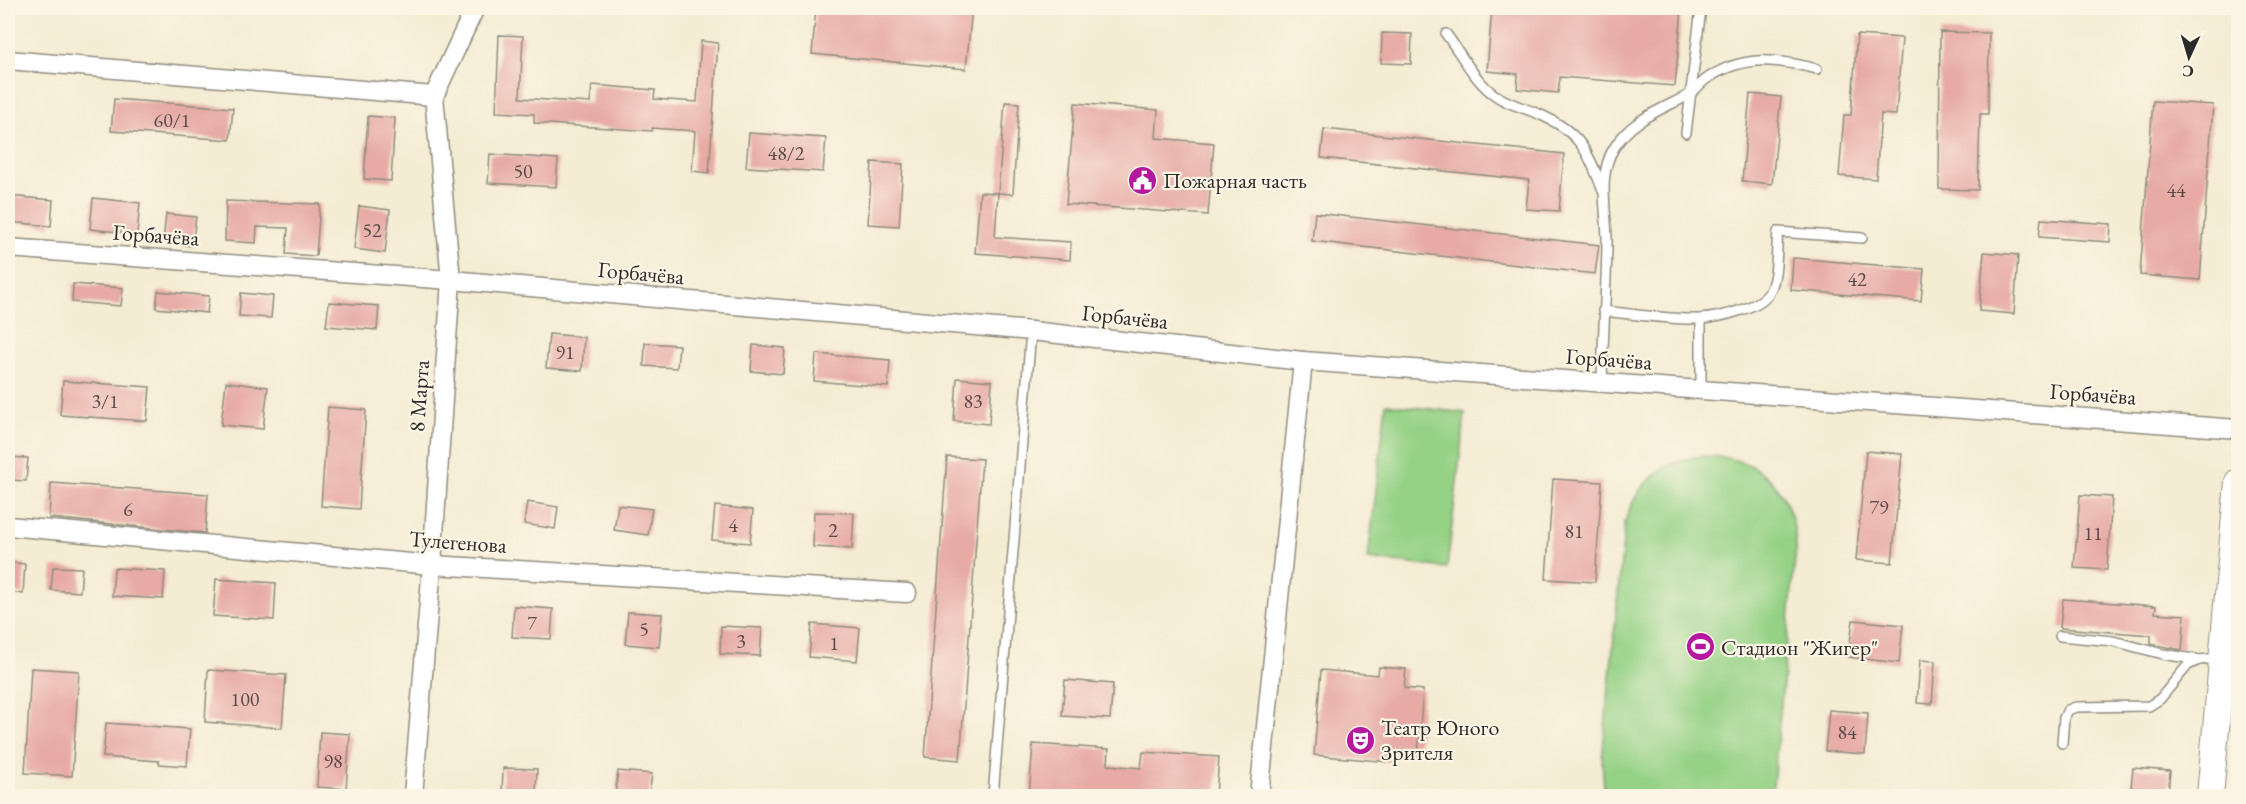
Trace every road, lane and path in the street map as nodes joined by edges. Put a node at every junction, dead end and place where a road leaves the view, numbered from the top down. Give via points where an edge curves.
1 (475, 8) edge
2 (1701, 8) edge
3 (1446, 34) dead end
4 (8, 60) edge
5 (1817, 69) dead end
6 (1689, 95) junction
7 (435, 96) junction
8 (1686, 133) dead end
9 (1604, 193) junction
10 (1862, 238) dead end
11 (8, 248) edge
12 (451, 280) junction
13 (1603, 311) junction
14 (1701, 319) junction
15 (1031, 331) junction
16 (1303, 361) junction
17 (1602, 383) junction
18 (1701, 389) junction
19 (2238, 429) edge
20 (2238, 482) edge
21 (8, 526) edge
22 (432, 565) junction
23 (907, 593) dead end
24 (2060, 636) dead end
25 (2211, 659) junction
26 (2062, 743) dead end
27 (413, 796) edge
28 (993, 796) edge
29 (1259, 796) edge
30 (2210, 796) edge

1 - 7 street, 8 Марта
2 - 6 lane
3 - 9 lane via 1492,94 1542,115 1580,141
4 - 7 street
5 - 6 lane via 1771,59 1745,62 1707,79
6 - 8 lane
6 - 9 lane via 1639,120 1623,135 1605,173
7 - 12 street, 8 Марта
9 - 13 lane via 1607,238
10 - 14 lane via 1778,232 1774,278 1762,302
11 - 12 street, Горбачёва
12 - 15 street, Горбачёва
12 - 22 street, 8 Марта
13 - 14 lane
13 - 17 lane
14 - 18 lane
15 - 16 street, Горбачёва
15 - 28 lane
16 - 17 street, Горбачёва
16 - 29 street
17 - 18 street, Горбачёва
18 - 19 street, Горбачёва
20 - 25 main road
21 - 22 street, Тулегенова
22 - 23 street, Тулегенова
22 - 27 street, 8 Марта
24 - 25 lane via 2113,641 2163,654
25 - 26 lane via 2188,665 2160,699 2149,706 2068,710
25 - 30 main road

